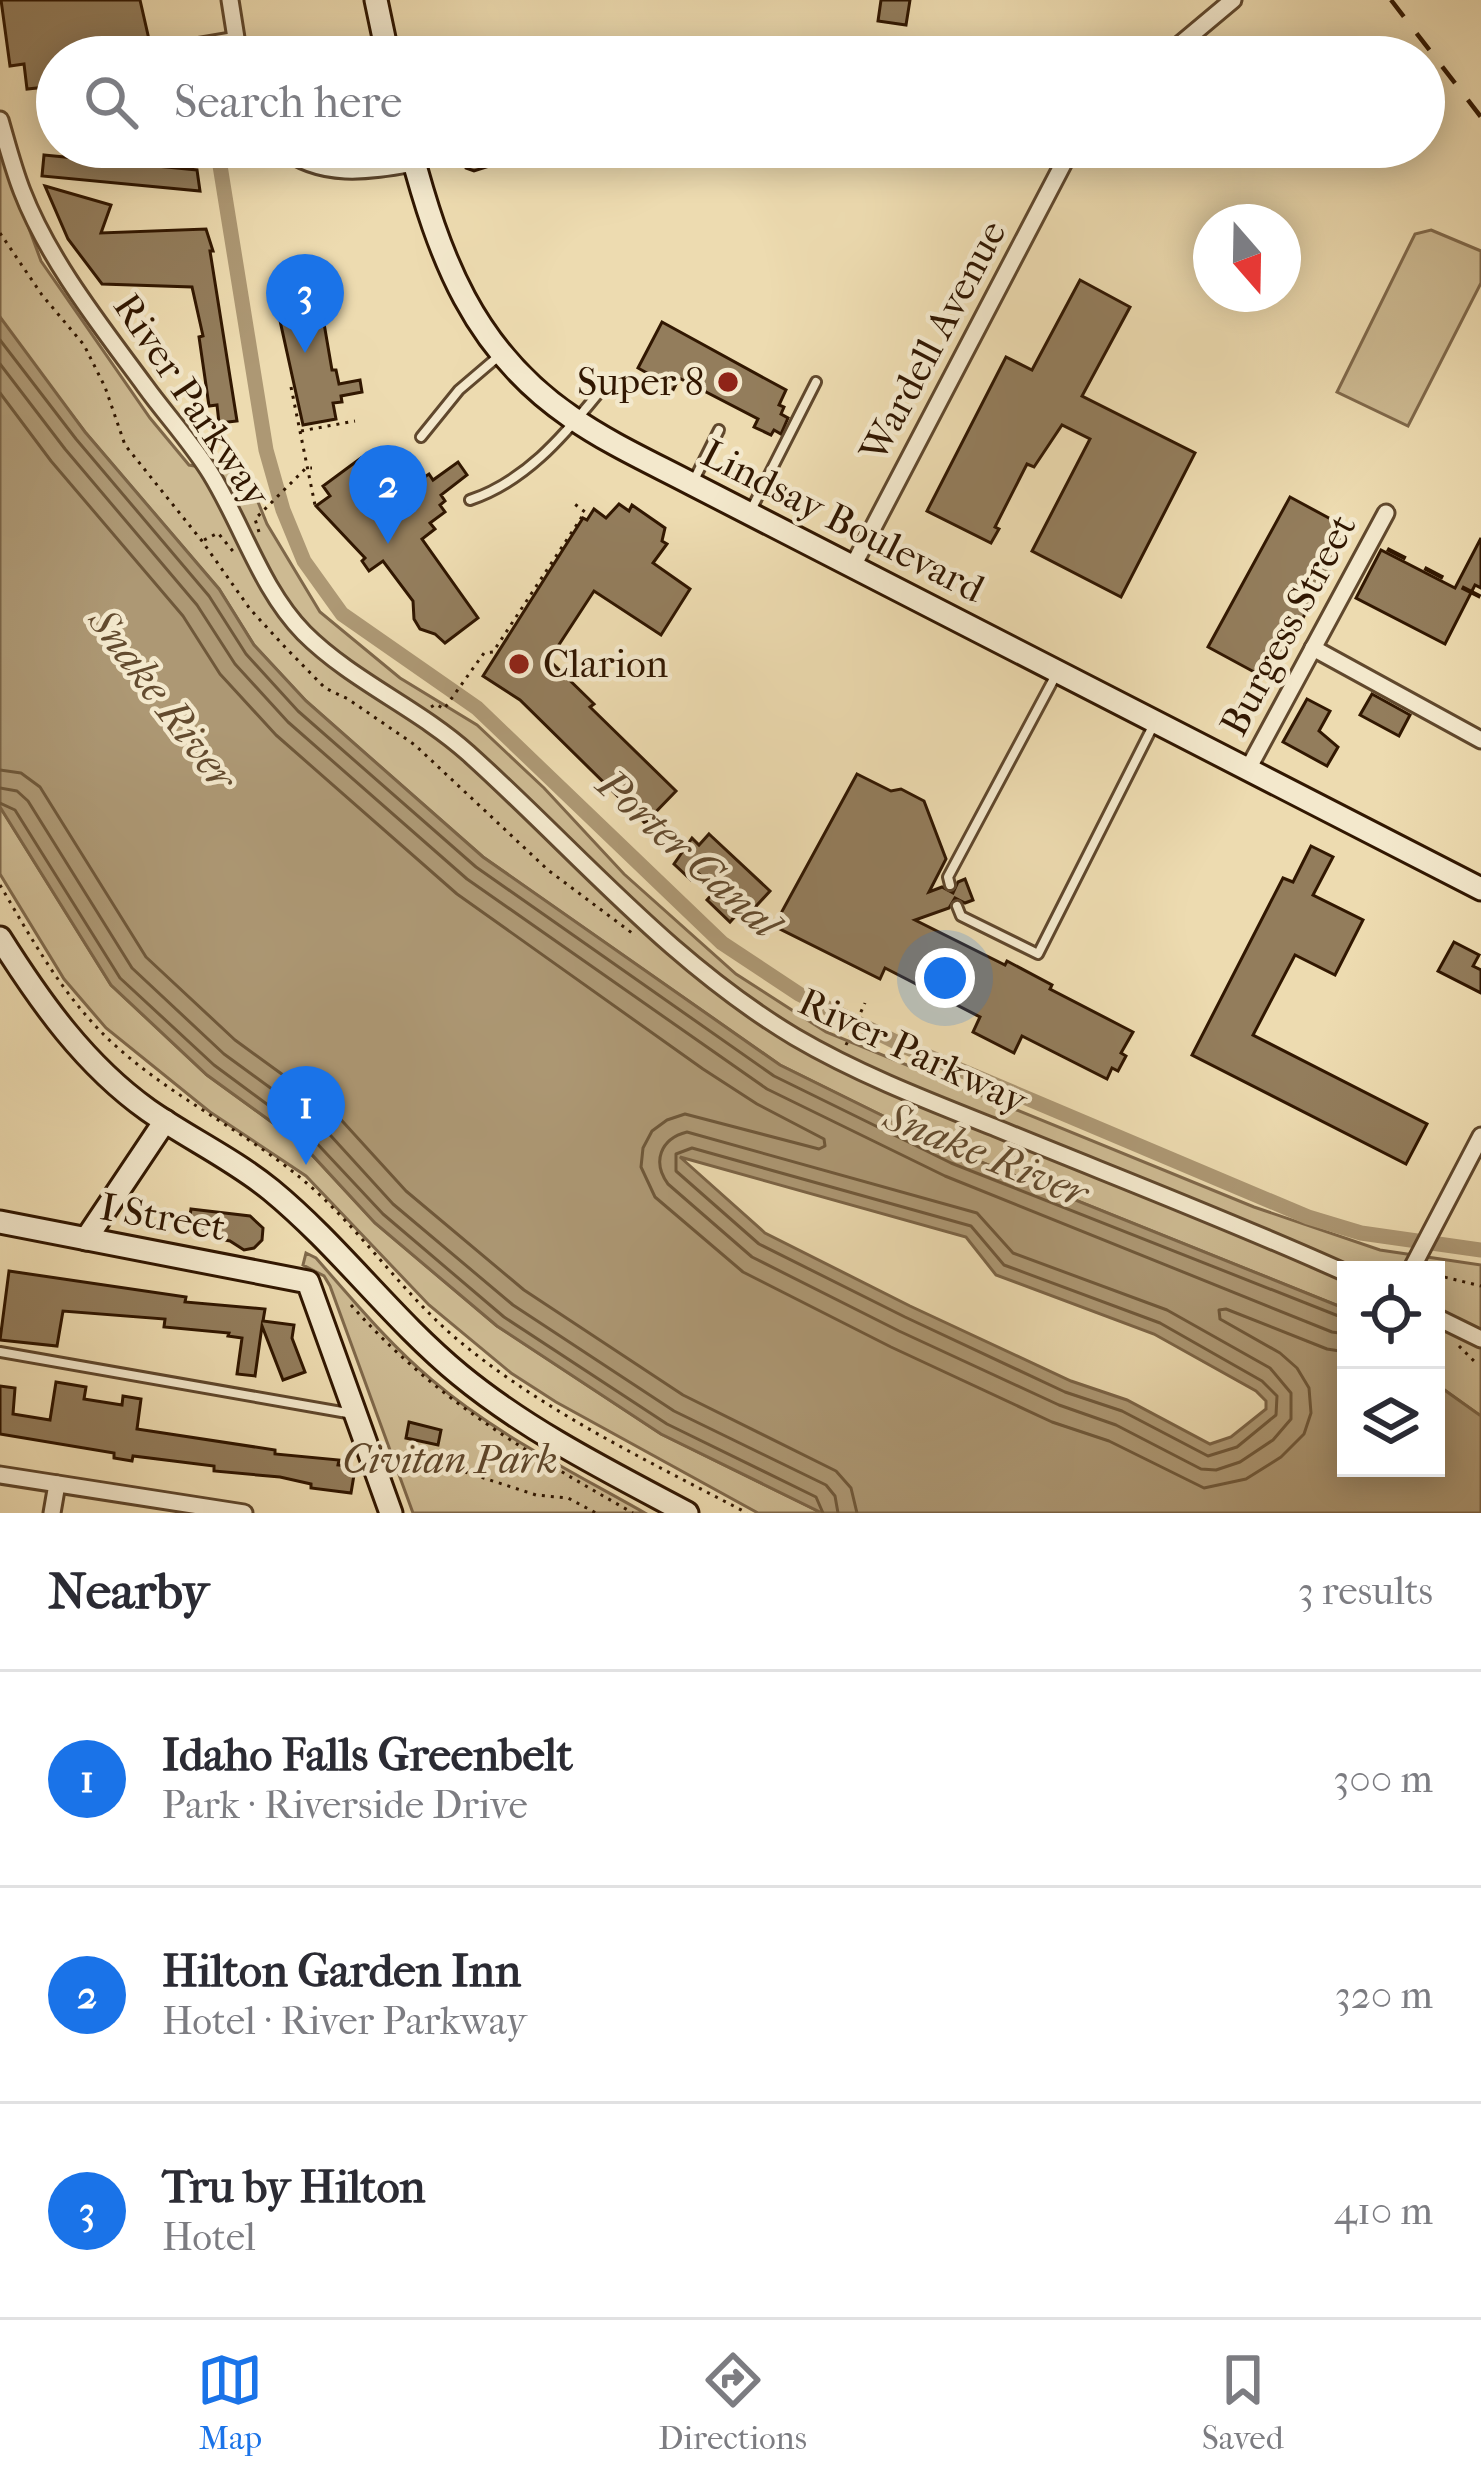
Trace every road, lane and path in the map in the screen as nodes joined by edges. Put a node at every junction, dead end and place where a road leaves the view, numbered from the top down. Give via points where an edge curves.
1 (230, 0) edge
2 (376, 0) edge
3 (1233, 0) edge
4 (236, 36) edge
5 (384, 36) edge
6 (1190, 36) edge
7 (0, 120) edge
8 (326, 168) edge
9 (360, 168) edge
10 (416, 168) edge
11 (1061, 168) edge
12 (0, 232) edge
13 (501, 353) junction
14 (816, 382) dead end
15 (291, 387) dead end
16 (597, 395) dead end
17 (573, 419) junction
18 (355, 422) dead end
19 (719, 430) dead end
20 (299, 431) junction
21 (421, 437) dead end
22 (309, 468) junction
23 (692, 484) junction
24 (470, 500) dead end
25 (572, 502) dead end
26 (316, 510) dead end
27 (750, 513) junction
28 (1386, 513) dead end
29 (202, 541) junction
30 (262, 542) dead end
31 (244, 558) dead end
32 (853, 566) junction
33 (1313, 648) junction
34 (1058, 671) junction
35 (444, 709) dead end
36 (1156, 721) junction
37 (424, 735) dead end
38 (1481, 740) edge
39 (415, 745) junction
40 (1248, 769) junction
41 (0, 885) edge
42 (950, 885) dead end
43 (1481, 889) edge
44 (957, 906) dead end
45 (0, 938) edge
46 (644, 941) dead end
47 (865, 1003) dead end
48 (846, 1046) dead end
49 (165, 1121) junction
50 (1481, 1136) edge
51 (0, 1222) edge
52 (86, 1239) junction
53 (1416, 1261) edge
54 (1337, 1269) edge
55 (1445, 1277) edge
56 (1481, 1286) edge
57 (1445, 1321) edge
58 (1481, 1339) edge
59 (1447, 1340) dead end
60 (0, 1352) edge
61 (1474, 1361) dead end
62 (353, 1414) junction
63 (456, 1469) dead end
64 (0, 1475) edge
65 (57, 1484) junction
66 (52, 1513) edge
67 (244, 1513) edge
68 (391, 1513) edge
69 (596, 1513) edge
70 (687, 1513) edge
71 (747, 1513) edge

1 - 4 street
2 - 5 street
3 - 6 street
7 - 54 street, River Parkway via 22,191 56,257 211,474 302,631 468,753 634,916 796,1038 883,1082
8 - 9 street, Lindsay Boulevard
10 - 13 street, Lindsay Boulevard via 457,289
11 - 32 street, Wardell Avenue
12 - 29 path via 84,345 125,446
13 - 17 street, Lindsay Boulevard
13 - 21 lane
14 - 27 lane
15 - 20 path
16 - 17 lane
17 - 23 street, Lindsay Boulevard
17 - 24 lane via 502,489
18 - 20 path
19 - 23 lane
20 - 22 path
22 - 26 path
22 - 30 path via 255,519
23 - 27 street, Lindsay Boulevard
25 - 35 path via 585,512 493,652 484,653
27 - 32 street, Lindsay Boulevard
28 - 33 street, Burgess Street
29 - 31 path via 218,533
29 - 39 path via 250,609 325,688
32 - 34 street, Lindsay Boulevard
33 - 38 street
33 - 40 street, Burgess Street
34 - 36 street, Lindsay Boulevard
34 - 42 lane via 947,877
36 - 40 street, Lindsay Boulevard
36 - 44 lane via 1038,954 961,916
37 - 39 path
39 - 46 path via 548,870
40 - 43 street, Lindsay Boulevard
41 - 71 path via 61,984 117,1047 294,1173 462,1344 561,1412
45 - 49 street via 75,1045
47 - 48 path
49 - 52 street
49 - 70 street via 267,1187 417,1337 504,1408
50 - 53 street
51 - 52 street, I Street
52 - 62 street, I Street via 295,1277 310,1287
55 - 56 path
57 - 58 street
59 - 61 path
60 - 62 lane
62 - 68 street
63 - 69 path
64 - 65 street
65 - 66 street
65 - 67 street

